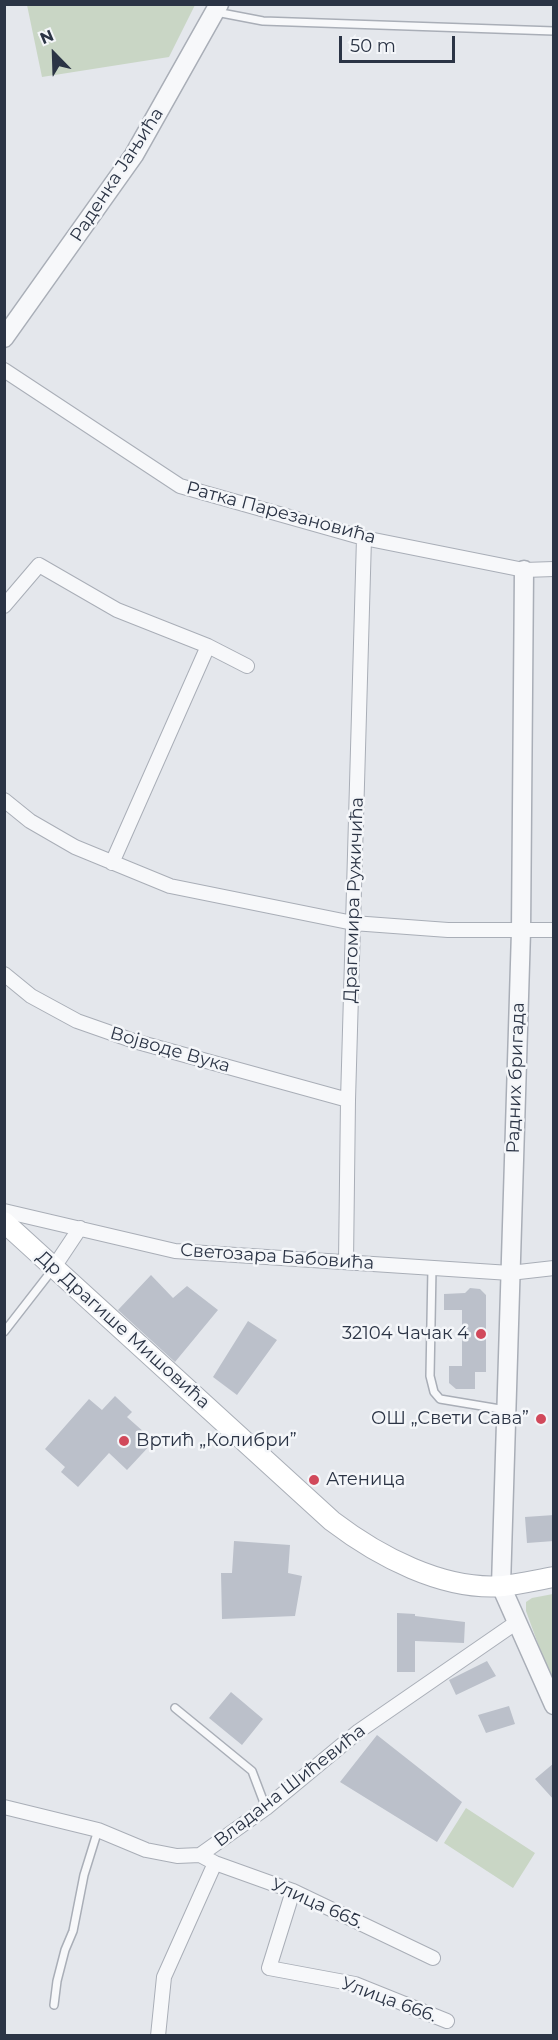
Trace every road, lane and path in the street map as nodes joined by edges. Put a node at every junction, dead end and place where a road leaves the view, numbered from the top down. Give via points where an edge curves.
1 (217, 8) edge
2 (554, 31) edge
3 (4, 338) edge
4 (4, 370) edge
5 (364, 538) junction
6 (554, 569) edge
7 (524, 570) junction
8 (4, 606) edge
9 (208, 646) junction
10 (247, 666) dead end
11 (4, 800) edge
12 (112, 862) junction
13 (353, 924) junction
14 (554, 930) edge
15 (521, 931) junction
16 (4, 974) edge
17 (348, 1100) junction
18 (4, 1211) edge
19 (4, 1222) edge
20 (80, 1228) junction
21 (346, 1262) junction
22 (54, 1267) junction
23 (432, 1268) junction
24 (554, 1268) edge
25 (510, 1273) junction
26 (4, 1332) edge
27 (507, 1410) junction
28 (554, 1577) edge
29 (501, 1586) junction
30 (517, 1622) junction
31 (554, 1706) edge
32 (175, 1708) dead end
33 (4, 1807) edge
34 (266, 1808) junction
35 (98, 1830) junction
36 (200, 1856) junction
37 (214, 1863) junction
38 (293, 1891) junction
39 (433, 1958) dead end
40 (54, 2005) dead end
41 (447, 2021) dead end
42 (158, 2036) edge

1 - 2 lane via 263,21
1 - 3 street, Раденка Јањића via 134,155
4 - 5 street, Ратка Парезановића via 180,486
5 - 7 street, Ратка Парезановића
5 - 13 street, Драгомира Ружичића
6 - 7 street, Ратка Парезановића
7 - 15 street, Радних бригада
8 - 9 street via 39,565 117,610
9 - 10 street
9 - 12 street
11 - 12 street via 30,821 75,847
12 - 13 street via 170,886
13 - 15 street
13 - 17 street, Драгомира Ружичића
14 - 15 street
15 - 25 street, Радних бригада
16 - 17 street, Војводе Вука via 32,996 77,1021 134,1041
17 - 21 street, Драгомира Ружичића
18 - 20 street, Светозара Бабовића
19 - 22 main road, Др Драгише Мишовића
20 - 21 street, Светозара Бабовића via 175,1251
20 - 22 street
21 - 23 street, Светозара Бабовића
22 - 26 lane
22 - 29 main road, Др Драгише Мишовића via 352,1536 421,1572
23 - 25 street, Светозара Бабовића
23 - 27 lane via 430,1376 434,1392 440,1399
24 - 25 street, Светозара Бабовића
25 - 27 street, Радних бригада
27 - 29 street, Радних бригада
28 - 29 main road, Др Драгише Мишовића
29 - 30 street
30 - 31 street
30 - 34 street, Владана Шићевића via 359,1731
32 - 34 lane via 252,1771
33 - 35 street, Владана Шићевића
34 - 36 street, Владана Шићевића
35 - 36 street, Владана Шићевића via 146,1850
35 - 40 lane
36 - 37 street, Улица 665.
37 - 38 street, Улица 665.
37 - 42 street via 164,1977
38 - 39 street, Улица 665.
38 - 41 street, Улица 666. via 269,1968 355,1984

